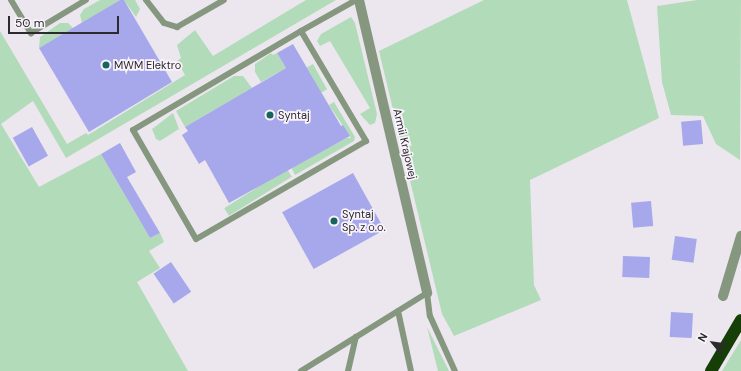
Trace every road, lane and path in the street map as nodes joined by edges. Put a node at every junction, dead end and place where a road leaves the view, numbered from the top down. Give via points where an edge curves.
1 (11, 0) edge
2 (86, 0) edge
3 (146, 0) edge
4 (224, 0) edge
5 (357, 0) edge
6 (301, 31) junction
7 (741, 236) edge
8 (427, 293) junction
9 (723, 296) dead end
10 (398, 311) junction
11 (741, 320) edge
12 (356, 337) junction
13 (301, 371) edge
14 (348, 371) edge
15 (411, 371) edge
16 (455, 371) edge
17 (711, 371) edge

1 - 2 lane via 31,33
3 - 4 lane via 164,23 177,27
5 - 6 lane
5 - 8 street, Armii Krajowej
6 - 6 lane via 133,130 196,239 366,141
7 - 9 street
8 - 10 lane
8 - 16 lane via 430,316
10 - 12 lane
10 - 15 lane
11 - 17 highway
12 - 13 lane
12 - 14 lane

